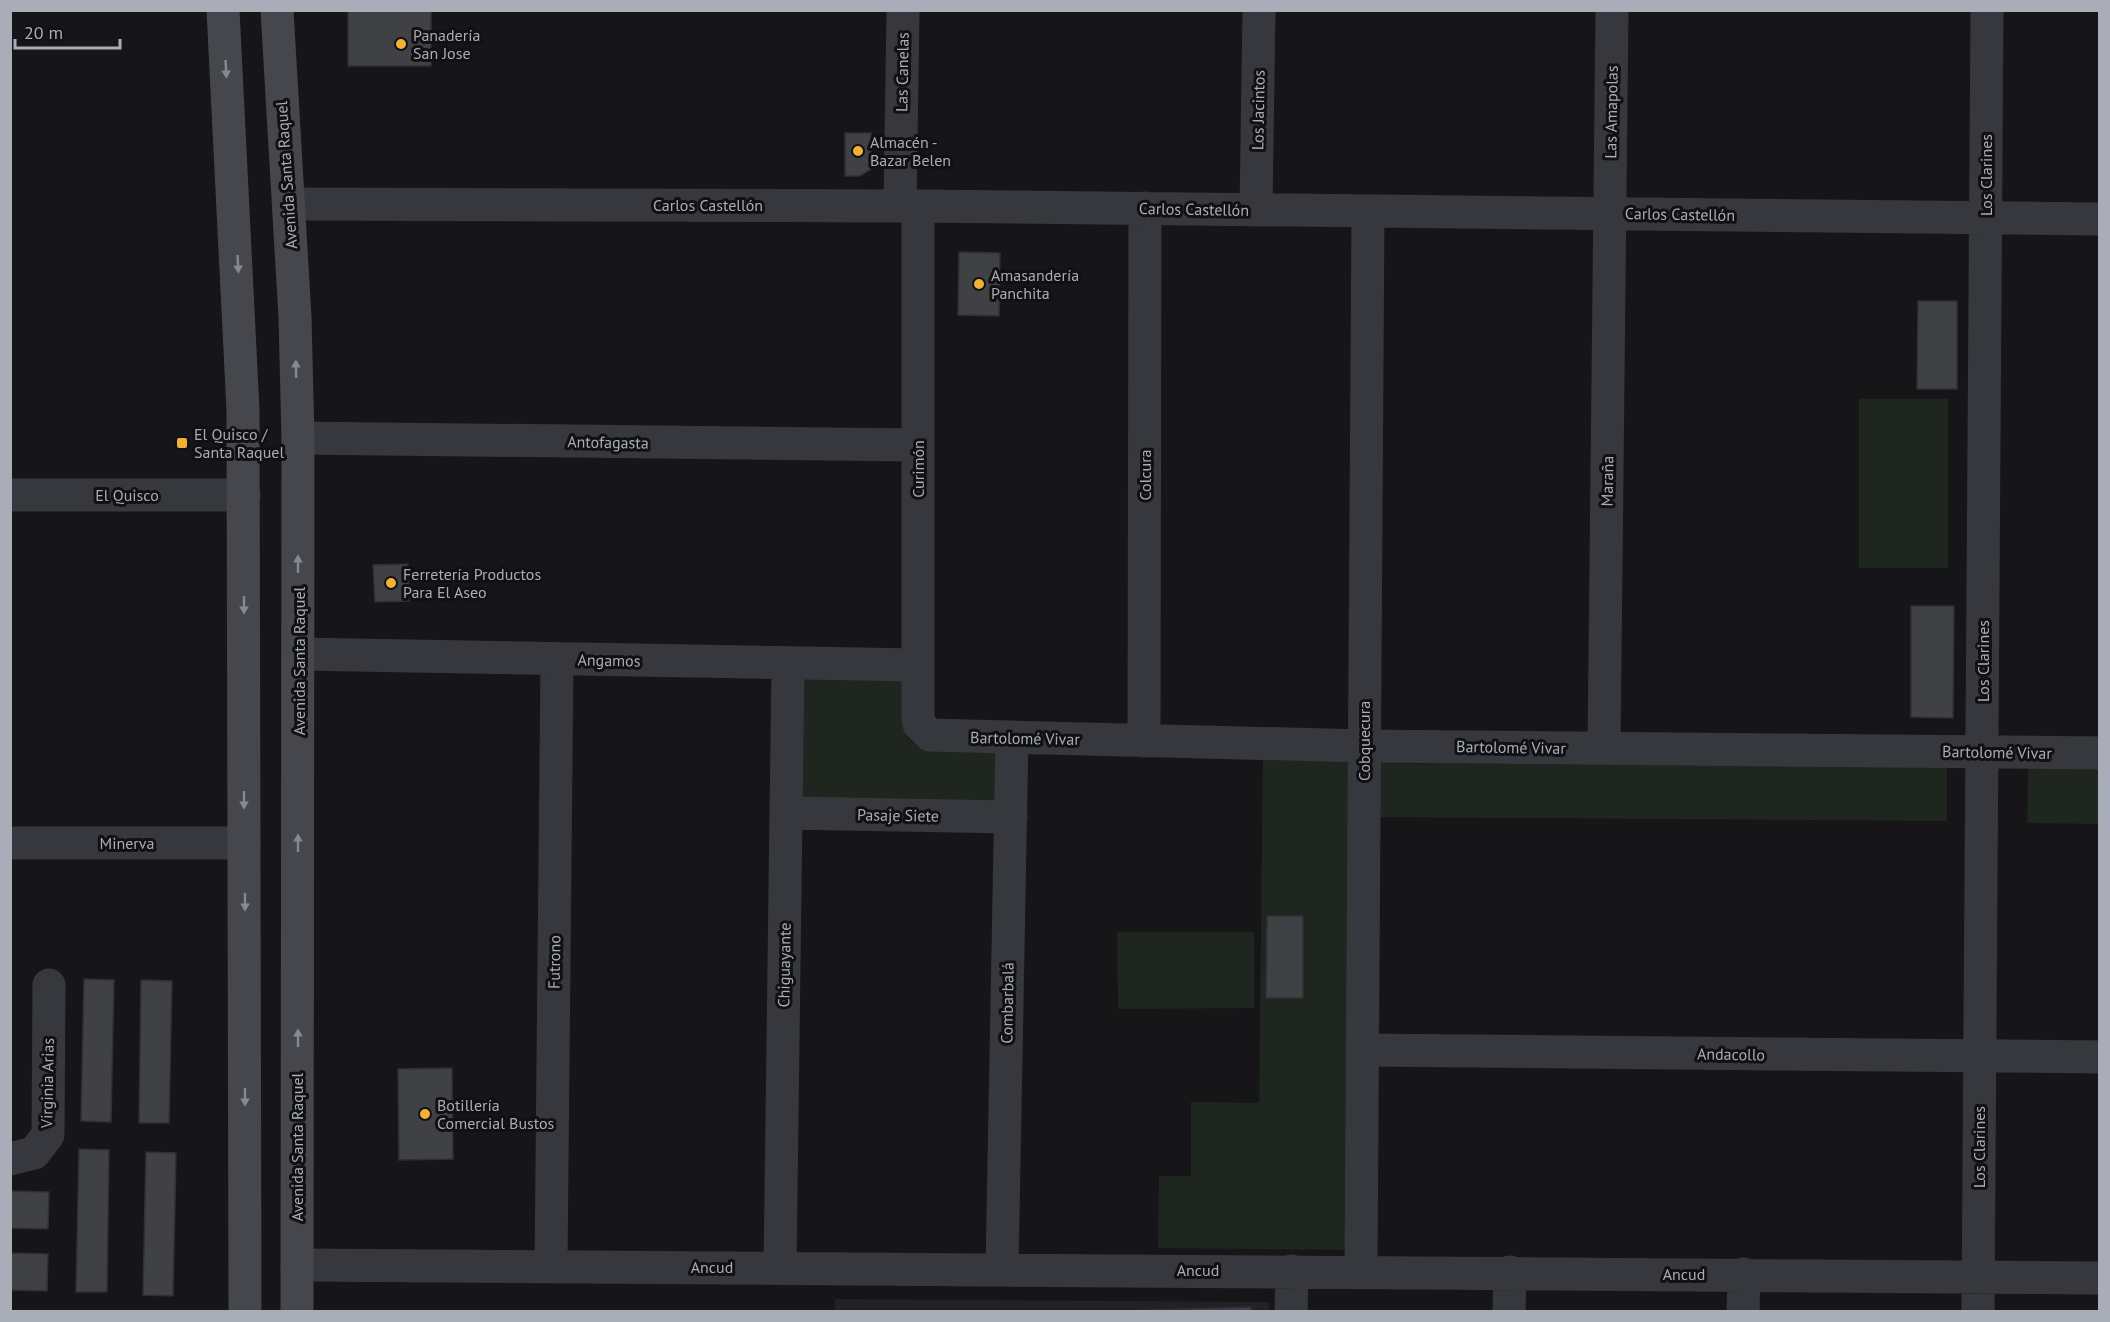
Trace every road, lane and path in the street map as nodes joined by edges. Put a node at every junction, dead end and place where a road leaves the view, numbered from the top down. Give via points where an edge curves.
1 (223, 10) edge
2 (277, 10) edge
3 (903, 10) edge
4 (1259, 10) edge
5 (1612, 10) edge
6 (1987, 10) edge
7 (289, 204) junction
8 (909, 206) junction
9 (1145, 208) junction
10 (1256, 209) junction
11 (1368, 211) junction
12 (1610, 213) junction
13 (1986, 218) junction
14 (2100, 219) edge
15 (298, 438) junction
16 (918, 445) junction
17 (10, 495) edge
18 (244, 495) junction
19 (299, 654) junction
20 (557, 659) junction
21 (788, 663) junction
22 (918, 665) junction
23 (924, 731) joint
24 (1012, 737) junction
25 (1144, 741) junction
26 (1364, 746) junction
27 (1604, 748) junction
28 (1982, 751) junction
29 (2100, 753) edge
30 (786, 813) junction
31 (1011, 817) junction
32 (10, 843) edge
33 (244, 843) junction
34 (49, 985) dead end
35 (1363, 1050) junction
36 (1980, 1056) junction
37 (2100, 1058) edge
38 (10, 1158) edge
39 (297, 1264) junction
40 (551, 1266) junction
41 (780, 1268) junction
42 (1002, 1269) junction
43 (1292, 1271) junction
44 (1361, 1271) junction
45 (1510, 1272) junction
46 (1744, 1274) junction
47 (1978, 1276) junction
48 (2100, 1278) edge
49 (244, 1311) edge
50 (297, 1311) edge
51 (1291, 1311) edge
52 (1509, 1311) edge
53 (1743, 1311) edge
54 (1978, 1311) edge

1 -> 18 main road via 242,336
2 - 7 main road, Avenida Santa Raquel
3 - 8 street, Las Canelas
4 - 10 street, Los Jacintos
5 - 12 street, Las Amapolas
6 - 13 street, Los Clarines
7 - 8 street, Carlos Castellón
15 -> 7 main road, Avenida Santa Raquel
8 - 9 street, Carlos Castellón
8 - 16 street, Curimón
9 - 10 street, Carlos Castellón
9 - 25 street, Colcura
10 - 11 street, Carlos Castellón
11 - 12 street, Carlos Castellón
11 - 26 street, Cobquecura
12 - 13 street, Carlos Castellón
12 - 27 street, Maraña
13 - 14 street, Carlos Castellón
13 - 28 street, Los Clarines
15 - 16 street, Antofagasta
19 -> 15 main road, Avenida Santa Raquel
16 - 22 street, Curimón
17 - 18 street, El Quisco
18 -> 33 main road
19 - 20 street, Angamos
39 -> 19 main road, Avenida Santa Raquel
20 - 21 street, Angamos
20 - 40 street, Futrono
21 - 22 street, Angamos
21 - 30 street, Chiguayante
22 - 23 street, Curimón via 918,716
23 - 24 street, Bartolomé Vivar via 938,736
24 - 25 street, Bartolomé Vivar
24 - 31 street, Combarbalá
25 - 26 street, Bartolomé Vivar
26 - 27 street, Bartolomé Vivar
26 - 35 street, Cobquecura
27 - 28 street, Bartolomé Vivar
28 - 29 street, Bartolomé Vivar
28 - 36 street, Los Clarines
30 - 31 street, Pasaje Siete
30 - 41 street, Chiguayante
31 - 42 street, Combarbalá
32 - 33 street, Minerva
33 -> 49 main road
34 - 38 street, Virginia Arias via 48,1135 34,1153
35 - 36 street, Andacollo
35 - 44 street, Cobquecura
36 - 37 street, Andacollo
36 - 47 street, Los Clarines
39 - 40 street, Ancud
39 - 50 main road, Avenida Santa Raquel
40 - 41 street, Ancud
41 - 42 street, Ancud
42 - 43 street, Ancud
43 - 44 street, Ancud
43 - 51 street
44 - 45 street, Ancud
45 - 46 street, Ancud
45 - 52 street
46 - 47 street, Ancud
46 - 53 street
47 - 48 street, Ancud
47 - 54 street, Los Clarines

